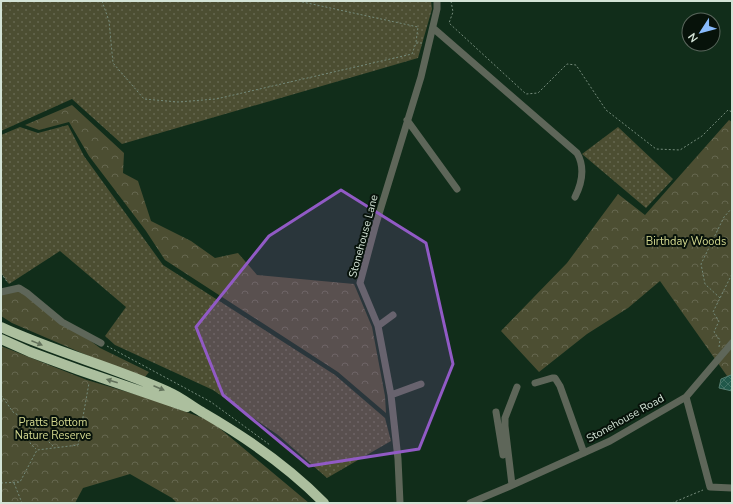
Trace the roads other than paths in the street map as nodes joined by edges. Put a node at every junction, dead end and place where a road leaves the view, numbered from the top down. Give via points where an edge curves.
1 (437, 1) edge
2 (432, 28) junction
3 (407, 120) junction
4 (457, 189) dead end
5 (575, 197) dead end
6 (1, 292) edge
7 (393, 315) dead end
8 (378, 326) junction
9 (1, 327) edge
10 (1, 339) edge
11 (100, 343) dead end
12 (732, 343) edge
13 (535, 383) dead end
14 (421, 384) dead end
15 (517, 388) dead end
16 (390, 395) junction
17 (686, 397) junction
18 (202, 412) junction
19 (496, 412) dead end
20 (584, 453) junction
21 (510, 486) junction
22 (732, 488) edge
23 (324, 503) edge
24 (400, 503) edge
25 (470, 503) edge

1 - 2 street, Stonehouse Lane
2 - 3 street, Stonehouse Lane via 421,77
2 - 5 street via 577,153 582,165 582,175
3 - 4 street
3 - 8 street, Stonehouse Lane via 360,283
6 - 11 street via 19,288 62,322
7 - 8 street
8 - 16 street, Stonehouse Lane
9 -> 18 highway via 44,346 159,388
18 -> 10 highway via 79,370
12 - 17 street
13 - 20 street via 552,378 557,381
14 - 16 street
15 - 21 street via 505,418
16 - 24 street, Stonehouse Lane via 398,459
17 - 20 street, Stonehouse Road
17 - 22 street via 710,487
18 - 23 highway via 272,456
19 - 21 street
20 - 21 street, Stonehouse Road
21 - 25 street, Stonehouse Road

